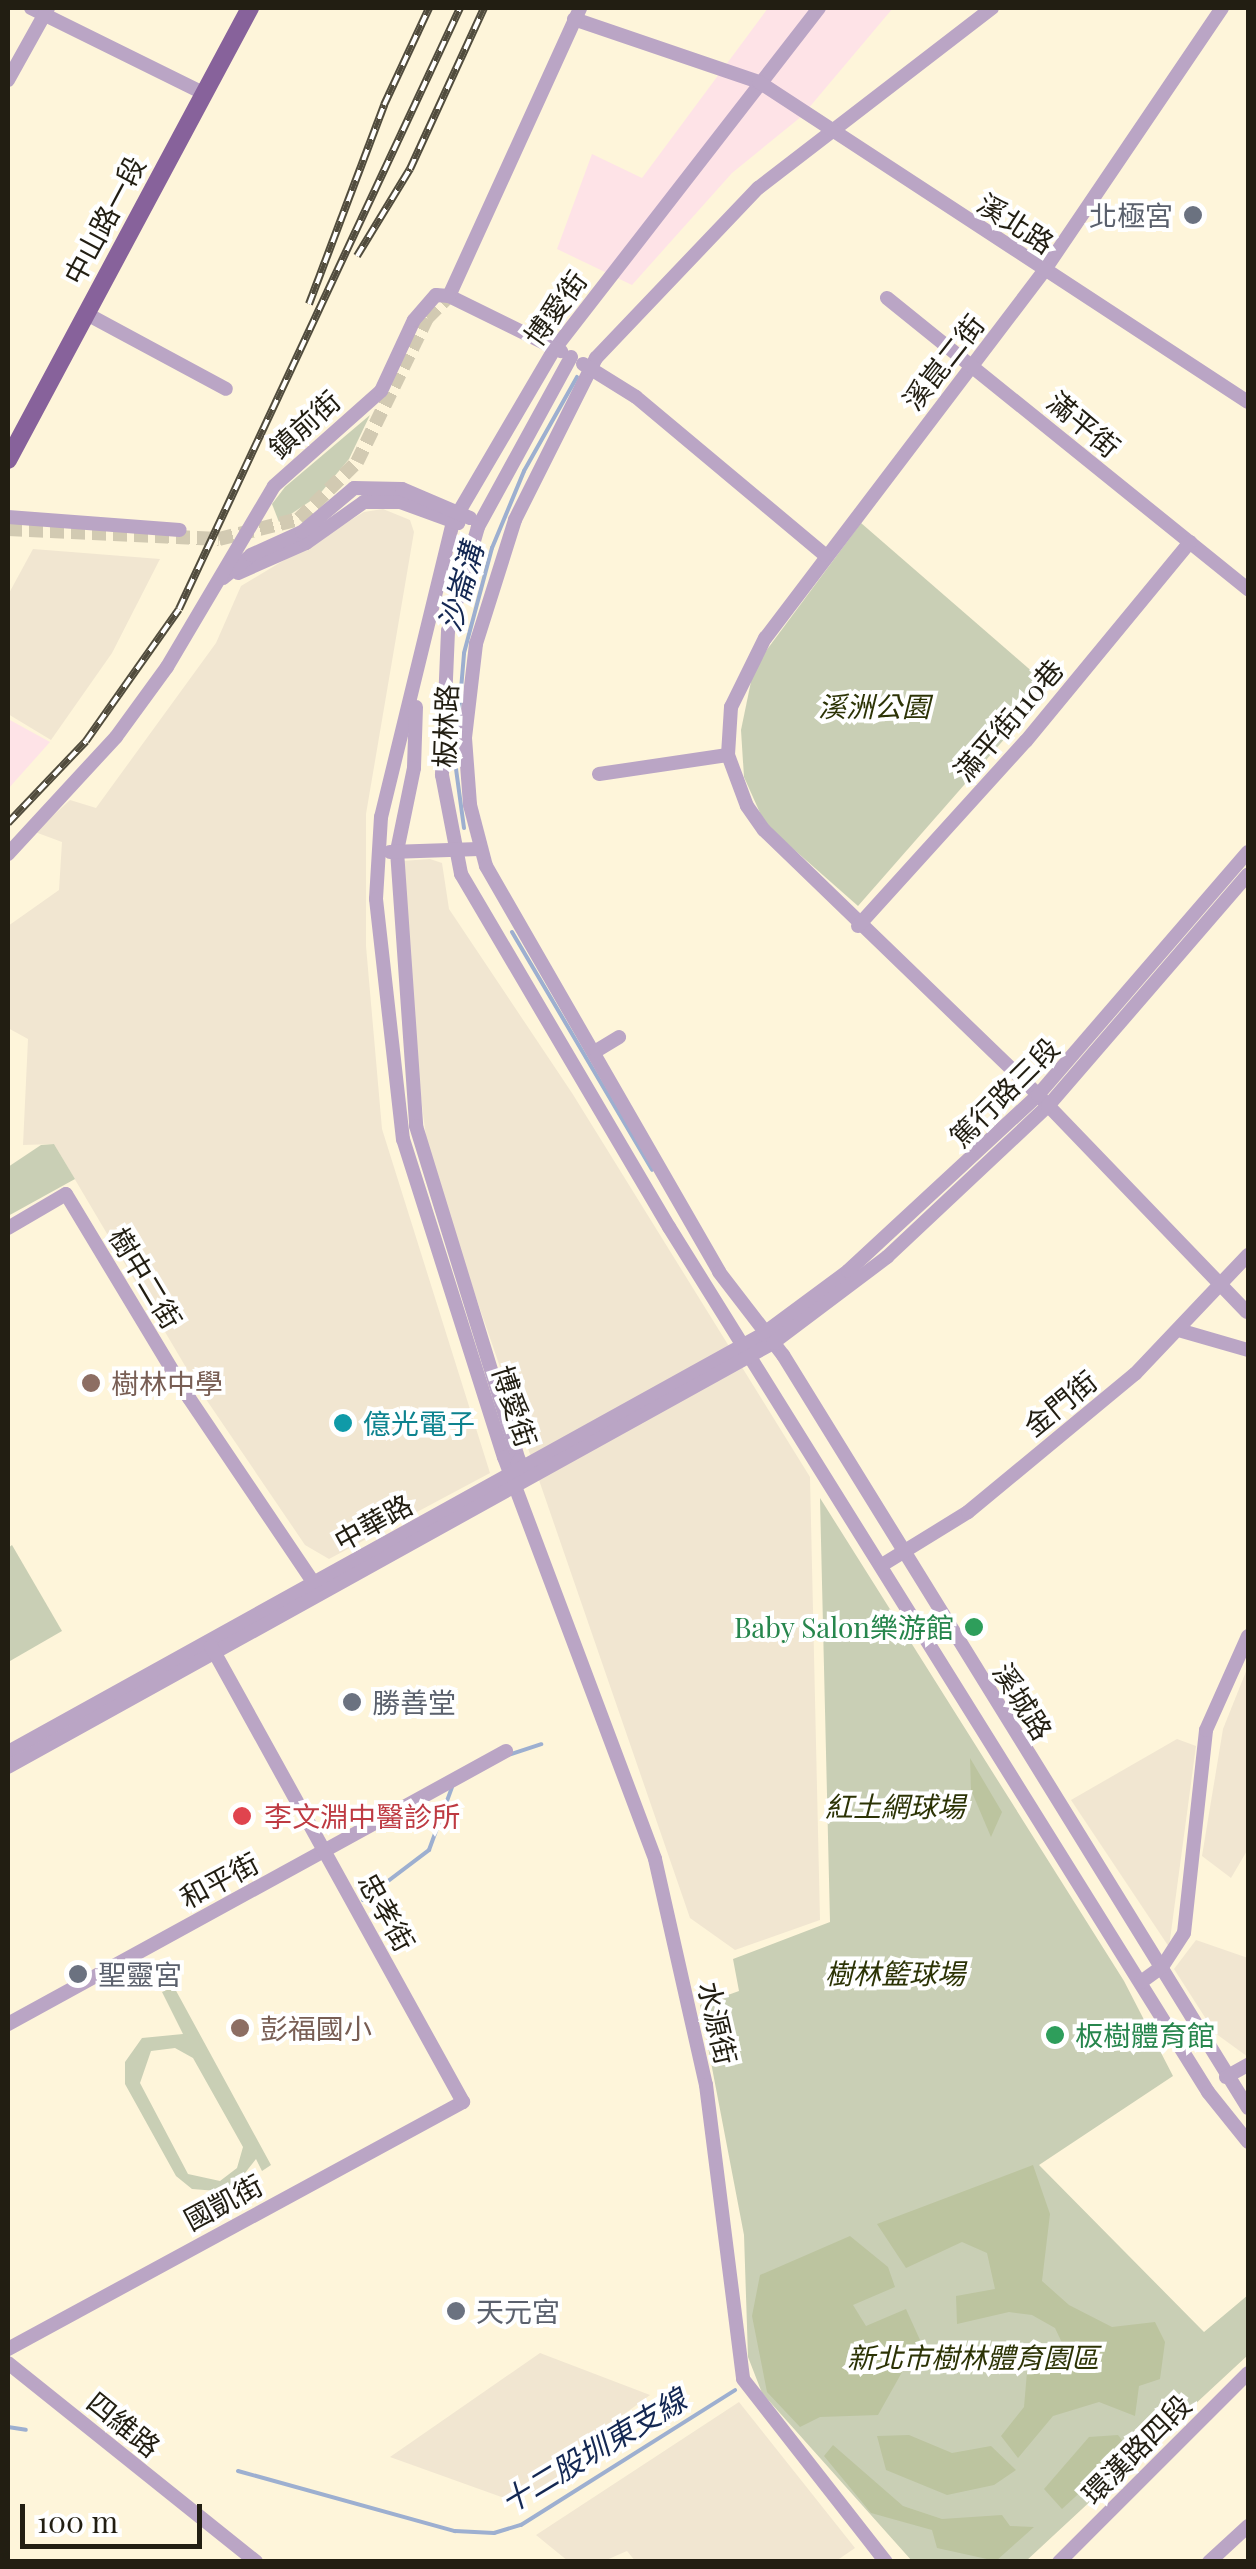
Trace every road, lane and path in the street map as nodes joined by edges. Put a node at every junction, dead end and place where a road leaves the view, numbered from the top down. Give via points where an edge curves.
1 (250, 8) edge
2 (819, 8) edge
3 (992, 8) edge
4 (1222, 8) edge
5 (42, 9) edge
6 (577, 13) edge
7 (8, 80) edge
8 (760, 82) junction
9 (203, 93) junction
10 (832, 132) junction
11 (1044, 271) junction
12 (449, 296) junction
13 (887, 298) dead end
14 (85, 313) junction
15 (555, 348) junction
16 (570, 357) junction
17 (973, 363) junction
18 (590, 368) junction
19 (226, 389) dead end
20 (1248, 402) edge
21 (14, 436) edge
22 (8, 460) edge
23 (459, 517) junction
24 (8, 518) edge
25 (478, 527) junction
26 (180, 530) dead end
27 (1190, 542) junction
28 (825, 555) junction
29 (219, 582) junction
30 (1248, 589) edge
31 (418, 682) junction
32 (728, 754) junction
33 (599, 774) dead end
34 (452, 848) junction
35 (479, 849) junction
36 (397, 851) junction
37 (378, 852) junction
38 (1248, 852) edge
39 (8, 854) edge
40 (1248, 874) edge
41 (858, 926) junction
42 (619, 1037) dead end
43 (596, 1051) junction
44 (1043, 1101) junction
45 (8, 1228) edge
46 (1248, 1255) edge
47 (1224, 1283) junction
48 (1247, 1312) edge
49 (1182, 1332) junction
50 (768, 1339) junction
51 (1248, 1350) edge
52 (748, 1351) junction
53 (516, 1477) junction
54 (904, 1553) junction
55 (882, 1565) junction
56 (317, 1588) junction
57 (1248, 1636) edge
58 (211, 1646) junction
59 (106, 1697) junction
60 (506, 1751) dead end
61 (8, 1752) edge
62 (8, 1767) edge
63 (324, 1851) junction
64 (1162, 1967) junction
65 (1141, 1982) junction
66 (8, 2024) edge
67 (1248, 2065) edge
68 (1228, 2081) junction
69 (463, 2102) joint
70 (1248, 2108) edge
71 (1248, 2142) edge
72 (8, 2350) edge
73 (8, 2363) edge
74 (1248, 2373) edge
75 (1248, 2526) edge
76 (256, 2562) edge
77 (886, 2562) edge
78 (1059, 2562) edge
79 (1209, 2562) edge

1 - 9 main road, 中山路一段
2 - 8 street, 博愛街
3 - 10 street, 板林路
4 - 11 street, 溪崑二街
5 - 7 street
5 - 9 street
6 - 8 street, 溪北路
6 - 12 street, 鎮前街
8 - 10 street, 溪北路
8 - 15 street, 博愛街
9 - 14 main road, 中山路一段
10 - 11 street, 溪北路
10 - 18 street, 板林路 via 758,188 678,266
11 - 17 street, 溪崑二街
11 - 20 street, 溪北路
12 - 15 street
12 - 29 street, 鎮前街 via 436,296 414,320 381,391 274,486
13 - 17 street, 滿平街
14 - 19 street
14 - 21 main road, 中山路一段
15 - 16 street
15 - 23 street, 博愛街
16 - 18 street
16 - 25 street, 博愛街
17 - 27 street, 滿平街
17 - 28 street, 溪崑二街
18 - 28 street via 636,396
18 - 35 street, 板林路 via 515,520 476,644 466,738
21 - 22 main road, 中山路一段
23 - 25 street
23 - 29 street via 400,502 364,502 306,543
23 - 29 street via 402,489 354,488 302,532 251,555
23 - 31 street, 博愛街
24 - 26 street
25 - 34 street, 博愛街 via 448,631 440,706
27 - 30 street, 滿平街
27 - 41 street, 滿平街110巷 via 1026,741
28 - 32 street, 溪崑二街 via 750,662 731,707
29 - 39 street, 鎮前街 via 116,737
31 - 36 street, 博愛街 via 414,768
31 - 37 street, 博愛街 via 390,776
32 - 33 street
32 - 41 street via 747,806 764,830
34 - 35 street
34 - 36 street
34 - 52 street via 516,968
35 - 43 street, 板林路
36 - 37 street
36 - 53 street, 博愛街 via 416,1126 519,1460
37 - 53 street, 博愛街 via 376,899 404,1139 504,1457
38 - 44 street, 篤行路三段
40 - 44 street, 篤行路三段
41 - 44 street
42 - 43 street
43 - 50 street, 板林路 via 719,1272
44 - 47 street
44 - 50 street, 篤行路三段
45 - 56 street, 樹中二街 via 66,1194 189,1398
46 - 47 street, 金門街
47 - 48 street
47 - 49 street, 金門街
49 - 51 street
49 - 54 street, 金門街 via 981,1501
50 - 52 street, 中華路
50 - 54 street, 溪城路
52 - 53 street, 中華路
52 - 55 street, 溪城路
53 - 56 street, 中華路
53 - 77 street, 水源街 via 655,1859 706,2085 743,2379
54 - 55 street, 金門街
54 - 64 street, 溪城路
55 - 65 street, 溪城路
56 - 58 street, 中華路
57 - 64 street via 1206,1730 1184,1932
58 - 59 street, 中華路
58 - 63 street, 忠孝街
59 - 61 street, 中華路
59 - 62 street, 中華路
60 - 63 street, 和平街
63 - 66 street, 和平街
63 - 69 street, 忠孝街
64 - 65 street
64 - 68 street, 溪城路
65 - 71 street, 溪城路 via 1208,2092
67 - 68 street
68 - 70 street, 溪城路
69 - 72 street, 國凱街
73 - 76 street, 四維路
74 - 78 street, 環漢路四段
75 - 79 street

